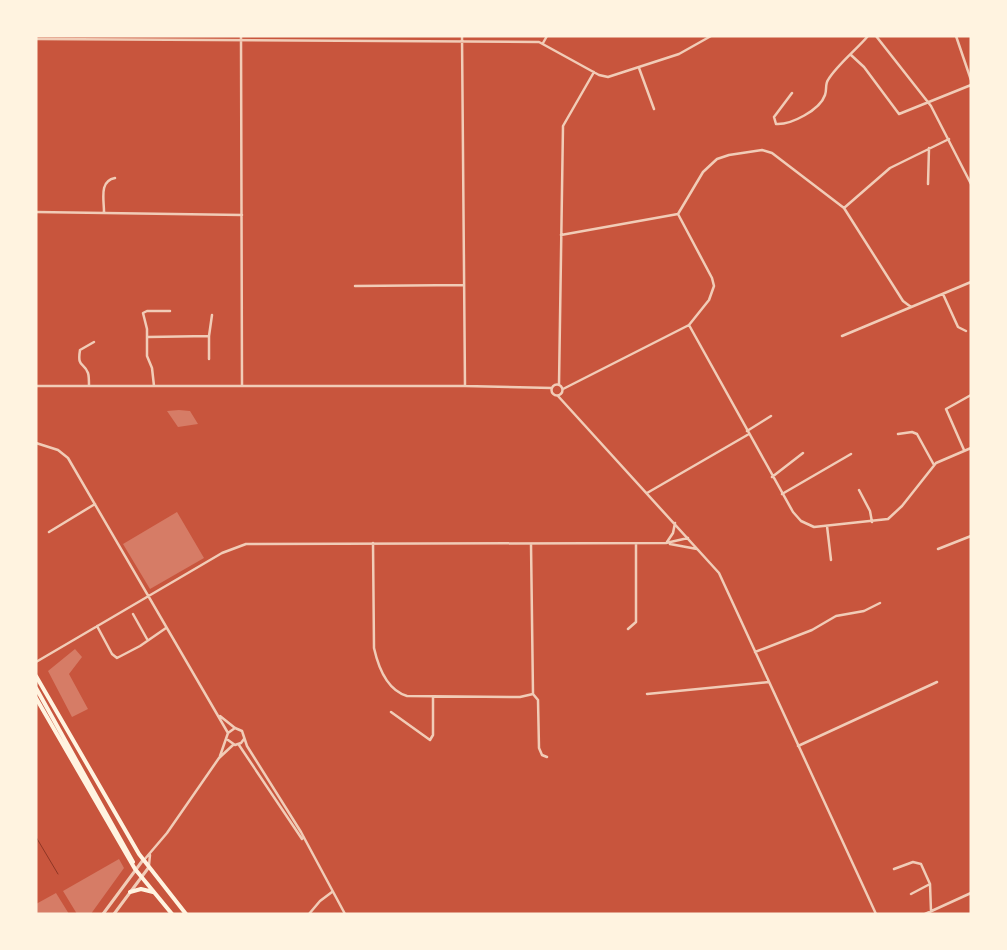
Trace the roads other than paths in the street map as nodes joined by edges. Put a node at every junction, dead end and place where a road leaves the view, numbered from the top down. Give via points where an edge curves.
1 (241, 36) edge
2 (462, 36) edge
3 (547, 36) edge
4 (711, 36) edge
5 (868, 36) edge
6 (876, 36) edge
7 (956, 36) edge
8 (36, 39) edge
9 (242, 40) junction
10 (462, 42) junction
11 (543, 43) junction
12 (851, 55) junction
13 (639, 68) junction
14 (594, 72) junction
15 (971, 80) edge
16 (971, 85) edge
17 (792, 93) dead end
18 (928, 102) junction
19 (654, 109) dead end
20 (948, 139) junction
21 (929, 148) junction
22 (115, 178) dead end
23 (928, 184) dead end
24 (971, 184) edge
25 (844, 208) junction
26 (36, 212) edge
27 (104, 213) junction
28 (678, 214) junction
29 (242, 215) junction
30 (561, 235) junction
31 (971, 282) edge
32 (464, 285) junction
33 (355, 286) dead end
34 (943, 294) junction
35 (911, 307) junction
36 (170, 311) dead end
37 (212, 315) dead end
38 (689, 325) junction
39 (966, 331) dead end
40 (209, 336) junction
41 (842, 336) dead end
42 (147, 337) junction
43 (94, 342) dead end
44 (210, 359) dead end
45 (242, 385) junction
46 (559, 385) junction
47 (36, 386) edge
48 (89, 386) junction
49 (154, 386) junction
50 (465, 386) junction
51 (552, 388) junction
52 (563, 388) junction
53 (971, 395) edge
54 (558, 396) junction
55 (771, 416) dead end
56 (747, 431) junction
57 (749, 434) junction
58 (898, 434) dead end
59 (36, 443) edge
60 (971, 448) edge
61 (964, 450) junction
62 (803, 453) dead end
63 (851, 454) dead end
64 (934, 465) junction
65 (772, 476) junction
66 (859, 490) dead end
67 (647, 493) junction
68 (782, 494) junction
69 (95, 504) junction
70 (872, 522) junction
71 (675, 523) junction
72 (827, 526) junction
73 (49, 532) dead end
74 (971, 536) edge
75 (688, 538) junction
76 (373, 543) junction
77 (532, 544) junction
78 (636, 544) junction
79 (666, 544) junction
80 (938, 548) dead end
81 (698, 550) junction
82 (830, 560) dead end
83 (148, 597) junction
84 (880, 603) dead end
85 (133, 614) dead end
86 (97, 626) junction
87 (166, 628) junction
88 (628, 629) dead end
89 (147, 639) junction
90 (755, 652) junction
91 (36, 662) edge
92 (36, 676) edge
93 (769, 682) junction
94 (937, 682) dead end
95 (36, 688) edge
96 (533, 694) junction
97 (647, 694) dead end
98 (433, 696) junction
99 (36, 698) edge
100 (391, 712) dead end
101 (219, 715) junction
102 (235, 728) junction
103 (228, 733) junction
104 (228, 738) junction
105 (244, 740) junction
106 (233, 745) junction
107 (239, 745) junction
108 (798, 746) junction
109 (547, 757) dead end
110 (219, 758) junction
111 (276, 791) junction
112 (272, 794) junction
113 (289, 812) junction
114 (285, 814) junction
115 (304, 842) junction
116 (150, 855) junction
117 (143, 860) junction
118 (149, 867) junction
119 (135, 869) junction
120 (894, 869) dead end
121 (141, 877) junction
122 (930, 884) junction
123 (130, 892) junction
124 (153, 892) junction
125 (332, 892) junction
126 (971, 893) edge
127 (911, 894) dead end
128 (931, 911) junction
129 (103, 914) edge
130 (114, 914) edge
131 (172, 914) edge
132 (186, 914) edge
133 (309, 914) edge
134 (345, 914) edge
135 (876, 914) edge
136 (925, 914) edge

1 - 9 street
2 - 10 street
3 - 11 street
4 - 13 street via 679,54
5 - 12 street
6 - 18 street
7 - 15 street
8 - 9 street
9 - 10 street
9 - 29 street
10 - 11 street
10 - 32 street
11 - 14 street
12 - 17 street via 827,80 826,93 820,102 804,116 776,124 774,117
12 - 18 street via 901,114
13 - 14 street via 608,77
13 - 19 street
14 - 30 street via 563,126
16 - 18 street
18 - 20 street
20 - 21 street
20 - 24 street
21 - 23 street
21 - 25 street via 890,168
22 - 27 street via 105,184
25 - 28 street via 772,153 762,150 722,157 703,172
25 - 35 street via 903,301
26 - 27 street
27 - 29 street
28 - 30 street
28 - 38 street via 714,286 709,300
29 - 45 street
30 - 46 street
31 - 34 street
32 - 33 street
32 - 50 street
34 - 35 street
34 - 39 street via 958,327
35 - 41 street
36 - 42 street via 143,313
37 - 40 street
38 - 52 street
38 - 56 street
40 - 42 street
40 - 44 street
42 - 49 street via 147,356
43 - 48 street via 80,350 79,358 88,373
45 - 49 street
45 - 50 street
46 - 51 street
46 - 52 street
47 - 48 street
48 - 49 street
50 - 51 street
51 - 54 street via 552,393
52 - 54 street
53 - 61 street via 946,410
54 - 67 street
55 - 56 street
56 - 57 street
57 - 65 street
57 - 67 street
58 - 64 street via 917,434
59 - 69 street via 66,455
60 - 61 street
61 - 64 street
62 - 65 street
63 - 68 street
64 - 70 street via 894,515
65 - 68 street
66 - 70 street
67 - 71 street
68 - 72 street via 796,518 809,526
69 - 73 street
69 - 83 street
70 - 72 street
71 - 75 street
71 - 79 street
72 - 82 street
74 - 80 street
75 - 79 street
75 - 81 street
76 - 77 street
76 - 83 street via 255,543 236,546
76 - 98 street via 372,638 378,664 399,693
77 - 78 street
77 - 96 street
78 - 79 street
78 - 88 street via 636,622
79 - 81 street
81 - 90 street via 719,573
83 - 86 street
83 - 87 street
84 - 90 street via 864,611 836,616 812,630
85 - 89 street
86 - 89 street via 117,658
86 - 91 street
87 - 89 street
87 - 101 street
90 - 93 street
92 - 117 main road
93 - 97 street
93 - 108 street
94 - 108 street
95 - 119 main road via 125,845
96 - 98 street via 520,697
96 - 109 street via 539,702 539,748
98 - 100 street via 433,735 430,740
99 - 119 main road
101 - 102 street
101 - 103 street
102 - 103 street
102 - 105 street via 242,731
103 - 104 street
104 - 106 street
104 - 110 street
105 - 107 street
105 - 111 street
106 - 107 street
106 - 110 street
107 - 112 street
108 - 135 street
110 - 116 street
111 - 112 street
111 - 113 street
112 - 114 street
113 - 114 street
113 - 115 street
114 - 115 street
115 - 125 street
116 - 117 street
116 - 118 street
117 - 118 main road
117 - 119 street
118 - 121 street
118 - 132 main road
119 - 121 main road
119 - 129 street
120 - 122 street via 919,862
121 - 123 street
121 - 124 main road
122 - 127 street
122 - 128 street
123 - 124 main road
123 - 130 street
124 - 131 main road
125 - 133 street
125 - 134 street
126 - 128 street
128 - 136 street

